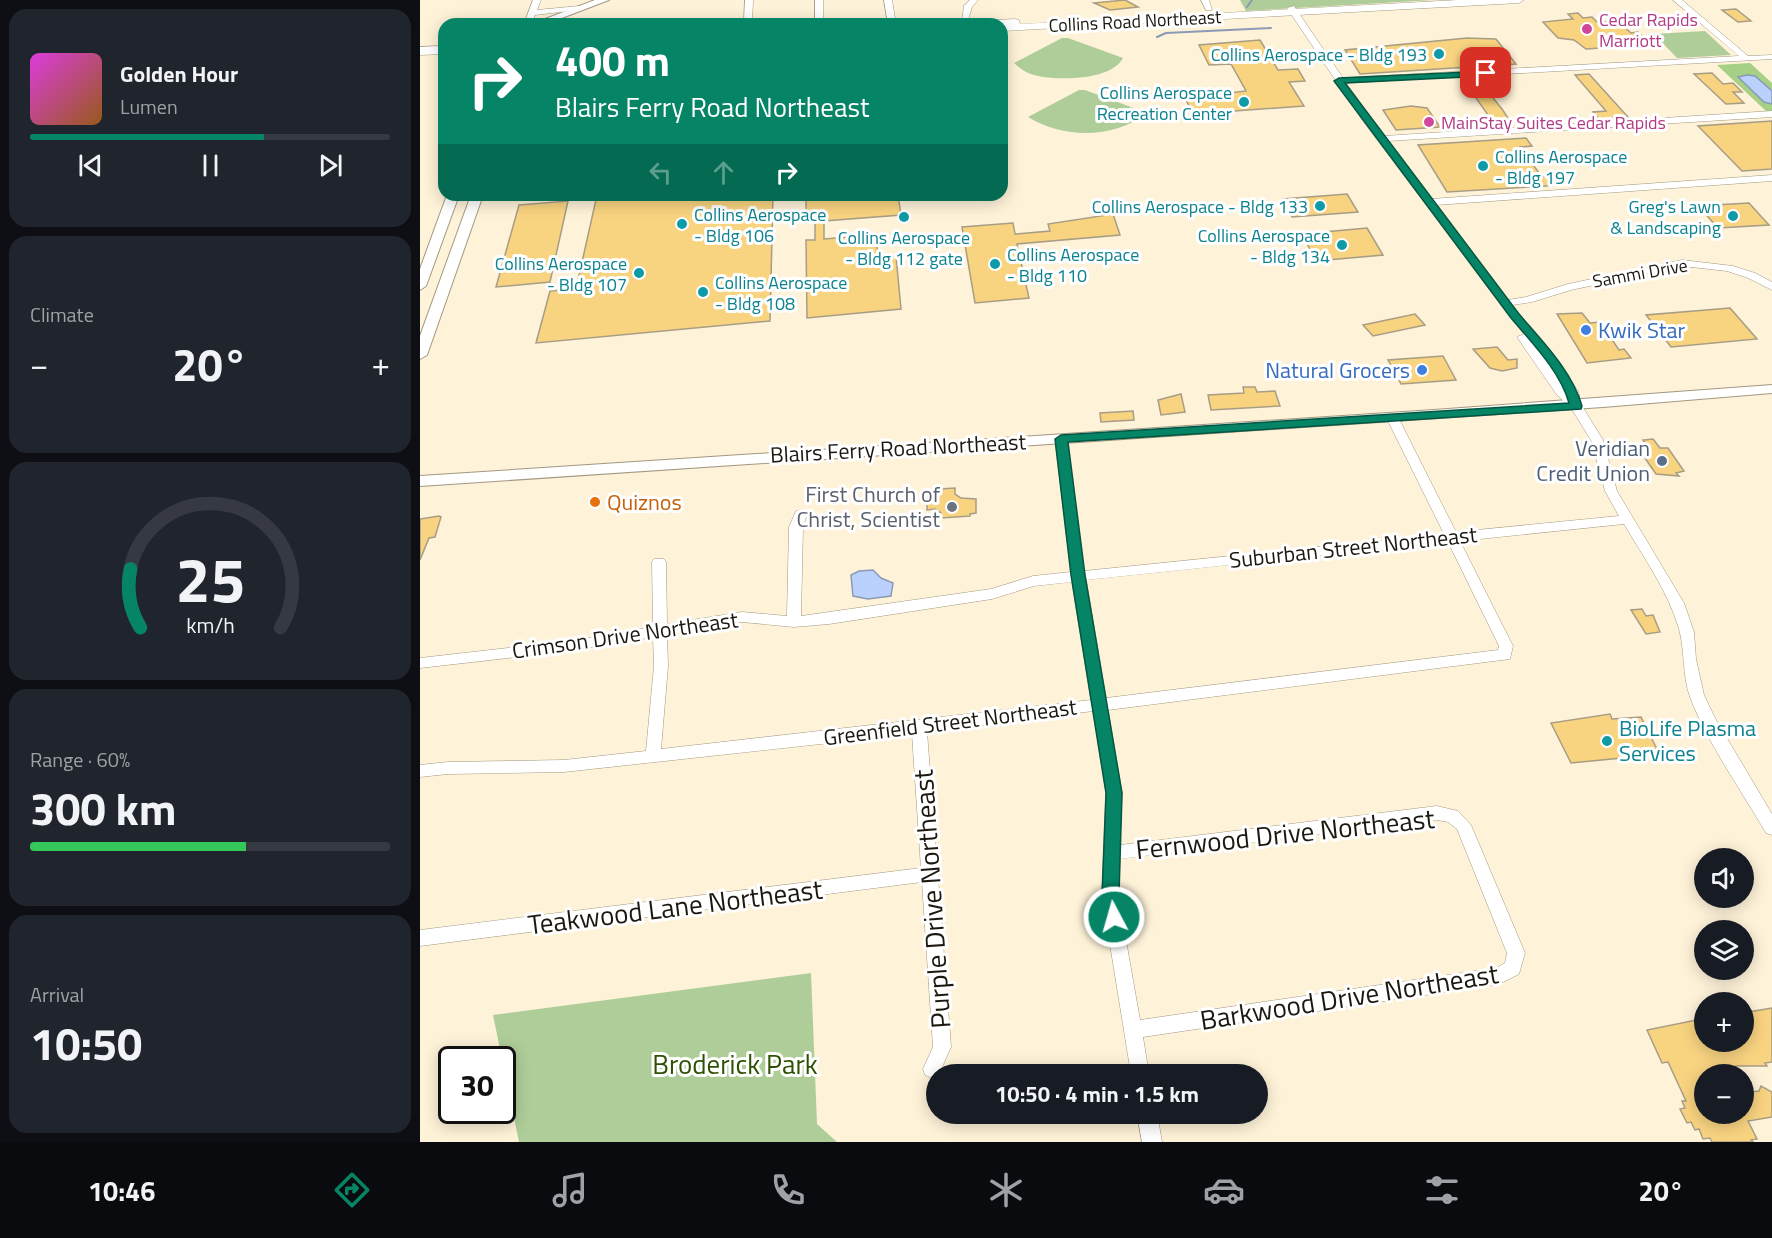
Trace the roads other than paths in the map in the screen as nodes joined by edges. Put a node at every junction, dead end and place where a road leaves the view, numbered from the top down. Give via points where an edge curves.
1 (537, 0) edge
2 (603, 0) edge
3 (749, 0) edge
4 (819, 0) edge
5 (888, 0) edge
6 (974, 0) edge
7 (1204, 0) edge
8 (1434, 0) edge
9 (1519, 0) edge
10 (1677, 0) edge
11 (579, 8) junction
12 (1209, 8) dead end
13 (1293, 11) junction
14 (532, 13) junction
15 (530, 18) edge
16 (553, 18) edge
17 (748, 18) edge
18 (819, 18) edge
19 (891, 18) edge
20 (966, 18) dead end
21 (1008, 23) edge
22 (1008, 28) edge
23 (438, 50) edge
24 (420, 51) edge
25 (438, 55) edge
26 (420, 56) edge
27 (1772, 57) edge
28 (1747, 58) junction
29 (1339, 81) junction
30 (1772, 114) edge
31 (1382, 139) junction
32 (1772, 178) edge
33 (451, 201) edge
34 (475, 201) edge
35 (1430, 202) junction
36 (420, 286) edge
37 (1772, 287) edge
38 (1506, 303) junction
39 (420, 355) edge
40 (1772, 389) edge
41 (1576, 406) junction
42 (1393, 419) junction
43 (1061, 439) junction
44 (420, 481) edge
45 (801, 514) dead end
46 (1628, 519) junction
47 (1452, 537) junction
48 (659, 562) dead end
49 (1078, 575) junction
50 (794, 622) junction
51 (660, 631) junction
52 (420, 663) edge
53 (1099, 704) junction
54 (919, 727) junction
55 (653, 756) junction
56 (420, 771) edge
57 (1766, 807) edge
58 (1772, 828) edge
59 (1112, 853) junction
60 (930, 874) junction
61 (1488, 885) joint
62 (420, 938) edge
63 (1132, 1029) junction
64 (934, 1064) edge
65 (1138, 1064) edge
66 (1149, 1124) edge
67 (1152, 1142) edge

1 - 14 street
2 - 11 main road
3 - 17 street
4 - 18 street
5 - 19 street
6 - 20 street via 968,6
7 - 12 street
8 - 13 highway, Collins Road Northeast
9 - 13 highway, Collins Road Northeast
10 - 28 street
11 - 14 street
11 - 16 main road
13 - 21 highway, Collins Road Northeast
13 - 22 highway, Collins Road Northeast
13 - 29 street
14 - 15 street
23 - 24 highway
25 - 26 highway
27 - 28 street
28 - 29 street
29 - 31 street
30 - 31 street
31 - 35 street
32 - 35 street
33 - 36 main road
34 - 39 main road
35 - 38 street
37 - 38 street, Sammi Drive via 1737,270 1682,263
38 - 41 street via 1518,330 1561,392
40 - 41 main road, Blairs Ferry Road Northeast
41 - 42 main road, Blairs Ferry Road Northeast
41 - 46 street via 1597,440 1611,490
42 - 43 main road, Blairs Ferry Road Northeast
42 - 47 street
43 - 44 main road, Blairs Ferry Road Northeast via 702,459
43 - 49 street
45 - 50 street via 796,527
46 - 47 street, Suburban Street Northeast
46 - 57 street via 1677,603 1687,632 1697,695 1708,720
47 - 49 street, Suburban Street Northeast
47 - 53 street, Greenfield Street Northeast via 1506,646 1505,655
48 - 51 street
49 - 50 street, Crimson Drive Northeast via 1026,581 992,594 957,600
49 - 53 street
50 - 51 street, Crimson Drive Northeast via 742,617
51 - 52 street, Crimson Drive Northeast
51 - 55 street via 662,666
53 - 54 street, Greenfield Street Northeast
53 - 59 street via 1114,793
54 - 55 street, Greenfield Street Northeast
54 - 60 street, Purple Drive Northeast
55 - 56 street, Greenfield Street Northeast via 564,766
57 - 58 street
59 - 61 street, Fernwood Drive Northeast via 1437,813 1452,816 1463,825
59 - 63 street via 1110,895
60 - 62 street, Teakwood Lane Northeast
60 - 64 street, Purple Drive Northeast via 942,1047
61 - 63 street, Barkwood Drive Northeast via 1516,953 1513,968 1499,976
63 - 65 street
66 - 67 street

